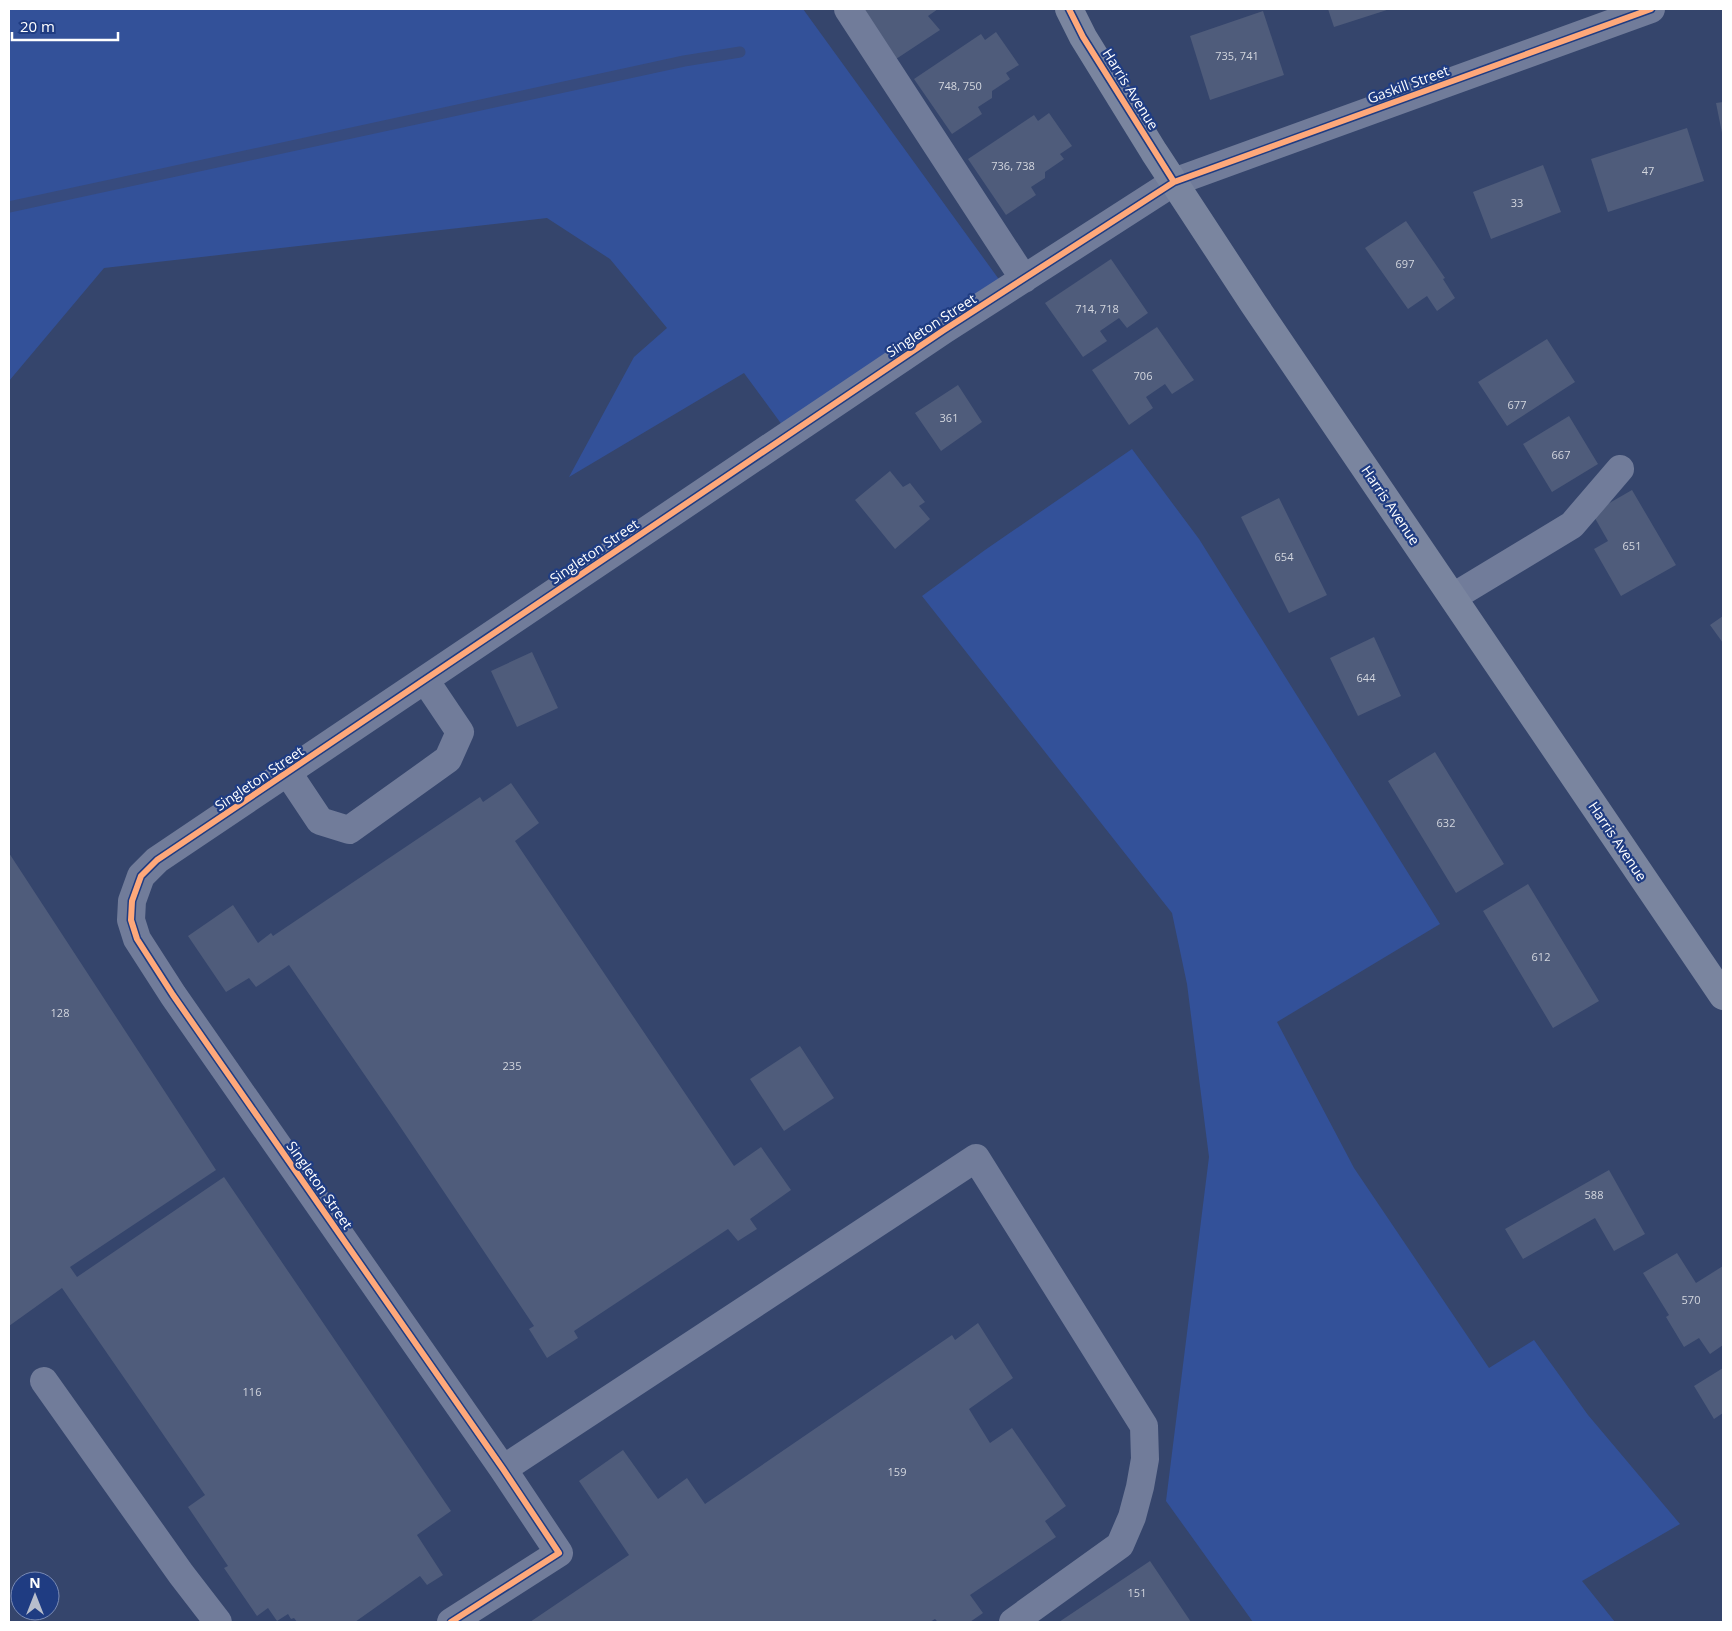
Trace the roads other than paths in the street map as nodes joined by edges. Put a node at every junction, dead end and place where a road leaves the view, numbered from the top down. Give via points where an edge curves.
1 (848, 9) edge
2 (1069, 9) edge
3 (1651, 9) edge
4 (1174, 182) junction
5 (1024, 279) junction
6 (1620, 469) dead end
7 (1453, 597) junction
8 (425, 680) junction
9 (288, 773) junction
10 (1723, 996) edge
11 (44, 1381) dead end
12 (504, 1469) junction
13 (218, 1622) edge
14 (451, 1622) edge
15 (1013, 1622) edge

1 - 5 street
2 - 4 main road, Harris Avenue via 1083,37
3 - 4 street, Gaskill Street
4 - 5 street, Singleton Street
4 - 7 main road, Harris Avenue
5 - 8 street, Singleton Street
6 - 7 street via 1572,525
7 - 10 main road, Harris Avenue
8 - 9 street, Singleton Street
8 - 9 street via 460,732 448,759 349,830 320,821
9 - 12 street, Singleton Street via 157,860 141,876 132,901 131,920 137,939 173,995
11 - 13 street
12 - 14 street, Singleton Street via 559,1553
12 - 15 street via 976,1158 1144,1426 1145,1460 1140,1487 1120,1545

